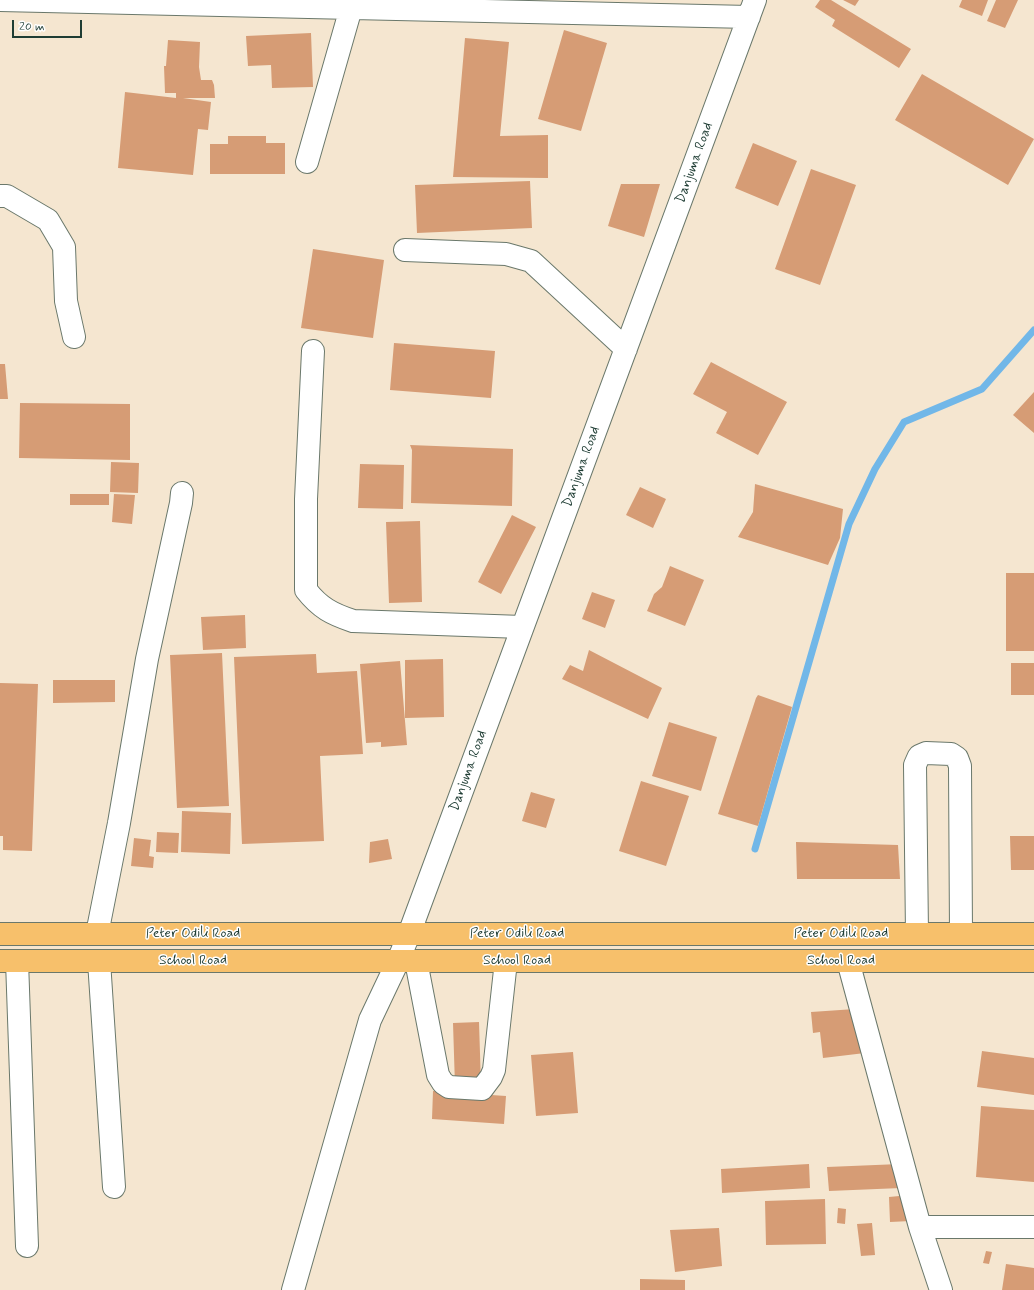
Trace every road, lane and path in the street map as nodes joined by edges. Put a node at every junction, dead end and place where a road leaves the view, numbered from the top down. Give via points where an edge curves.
1 (0, 0) edge
2 (326, 4) edge
3 (351, 8) junction
4 (752, 9) edge
5 (307, 162) dead end
6 (0, 196) edge
7 (406, 250) dead end
8 (74, 337) dead end
9 (626, 349) junction
10 (313, 351) dead end
11 (182, 493) dead end
12 (522, 627) junction
13 (0, 934) edge
14 (97, 934) junction
15 (409, 934) junction
16 (917, 934) junction
17 (961, 934) junction
18 (1034, 934) edge
19 (9, 961) edge
20 (407, 961) junction
21 (506, 961) junction
22 (848, 961) junction
23 (99, 962) junction
24 (1034, 962) edge
25 (114, 1186) dead end
26 (920, 1227) junction
27 (1034, 1227) edge
28 (27, 1246) dead end
29 (293, 1290) edge
30 (941, 1290) edge

1 - 2 street
2 - 3 street
3 - 4 street
3 - 5 street
4 - 9 street, Danjuma Road
6 - 8 street via 7,196 48,220 64,247 66,301
7 - 9 street via 506,254 531,261
9 - 12 street, Danjuma Road
10 - 12 street via 306,499 306,590 313,600 323,608 353,621
11 - 14 street via 147,659
12 - 15 street, Danjuma Road
13 - 14 main road, Peter Odili Road
14 - 15 main road, Peter Odili Road
15 - 16 main road, Peter Odili Road
15 - 20 street, Danjuma Road
16 - 17 main road, Peter Odili Road
16 - 17 street via 915,765 919,756 926,753 951,754 957,758 960,766
17 - 18 main road, Peter Odili Road
19 - 23 main road, School Road
19 - 28 street
20 - 21 main road, School Road
20 - 21 street via 442,1083 449,1087 482,1089 494,1070
20 - 23 main road, School Road
20 - 29 street, Danjuma Road via 370,1020
21 - 22 main road, School Road
22 - 24 main road, School Road
22 - 26 street
23 - 25 street
26 - 27 street
26 - 30 street

